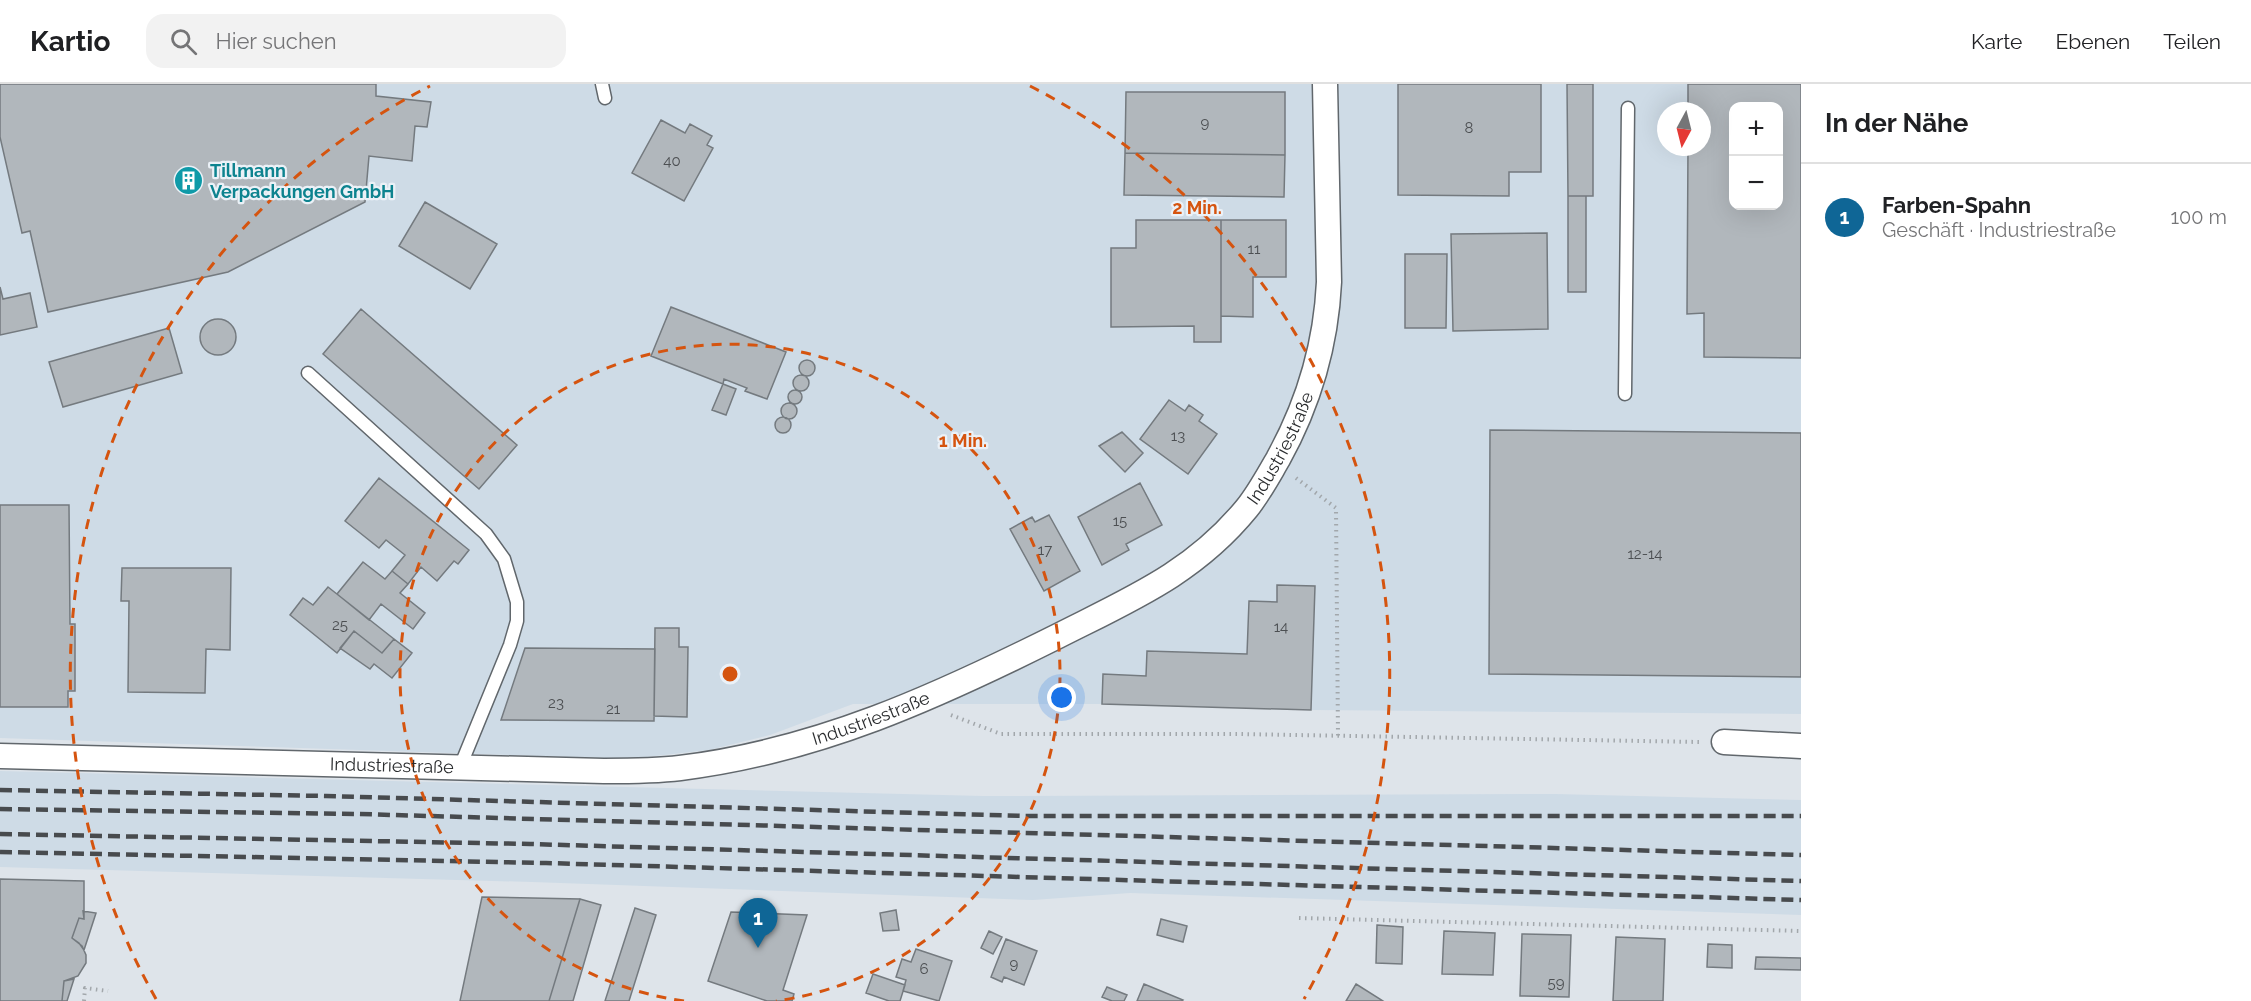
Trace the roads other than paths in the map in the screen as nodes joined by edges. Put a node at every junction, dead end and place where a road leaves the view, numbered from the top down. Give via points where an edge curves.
1 (602, 84) edge
2 (1325, 84) edge
3 (605, 98) dead end
4 (1628, 108) dead end
5 (308, 373) dead end
6 (1625, 394) dead end
7 (1724, 742) road end
8 (1801, 746) edge
9 (0, 756) edge
10 (460, 768) junction

1 - 3 lane
2 - 10 street, Industriestraße via 1329,270 1322,347 1304,404 1276,462 1247,508 1196,559 1168,579 990,670 918,703 835,734 713,763 645,770
4 - 6 lane
5 - 10 lane via 486,534 504,559 517,602 517,621
7 - 8 street
9 - 10 street, Industriestraße

